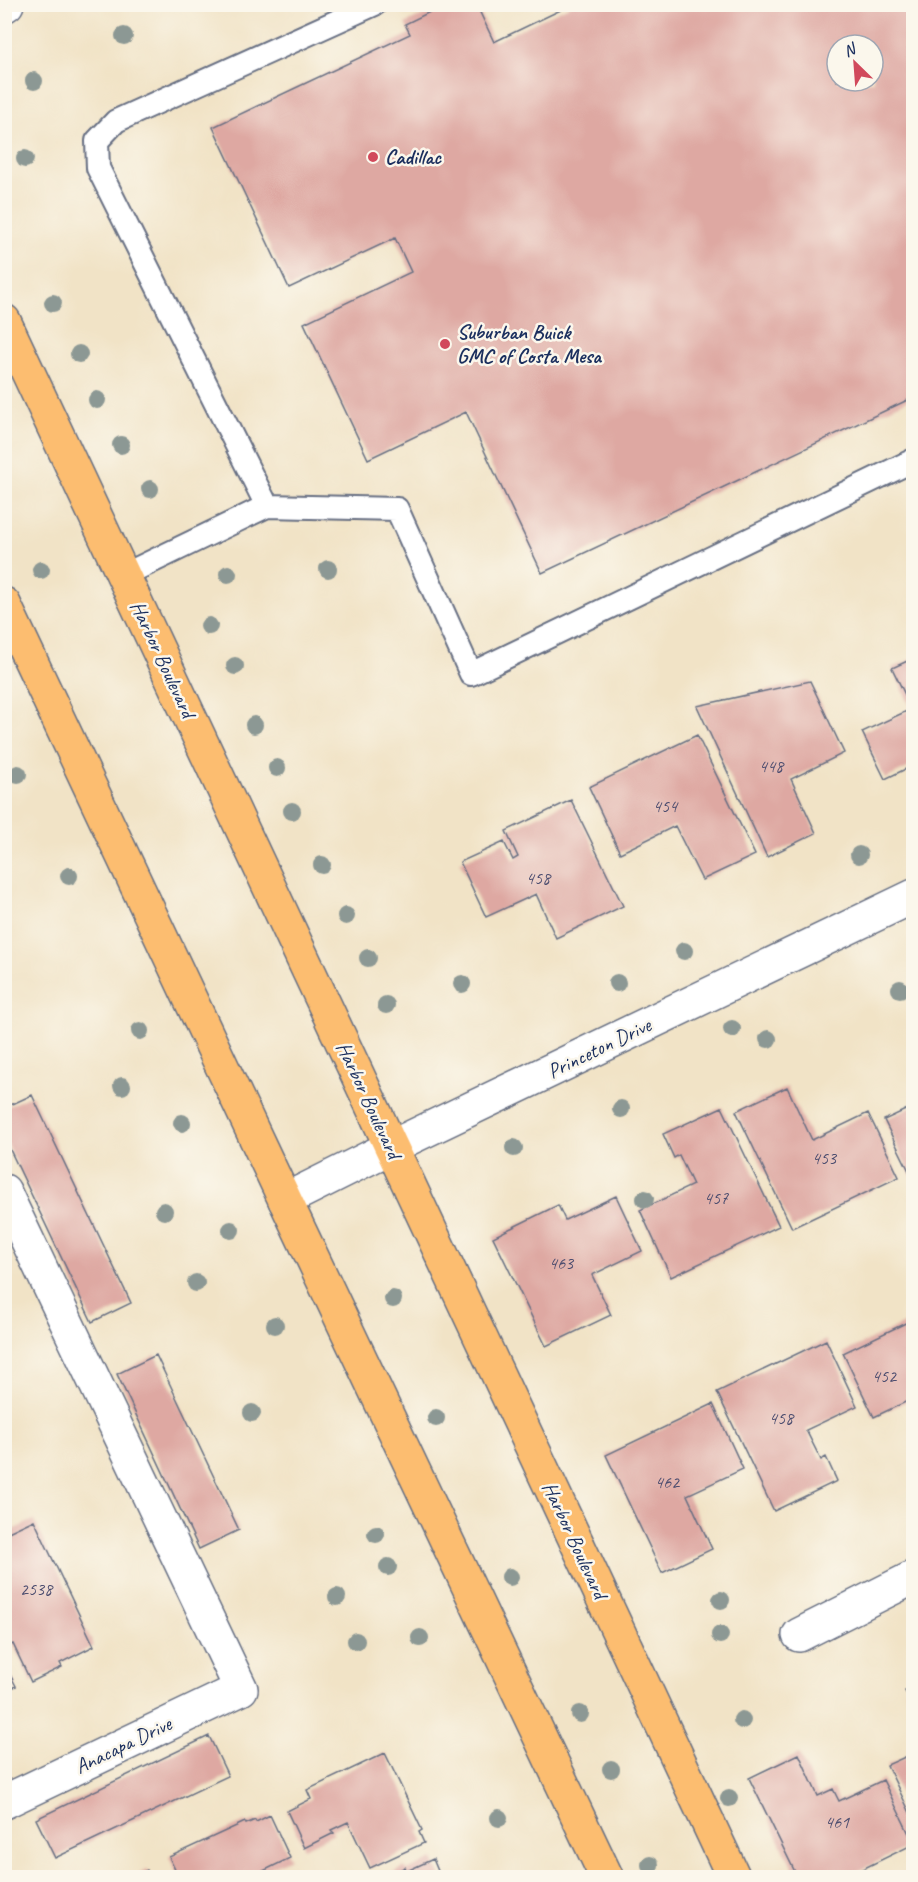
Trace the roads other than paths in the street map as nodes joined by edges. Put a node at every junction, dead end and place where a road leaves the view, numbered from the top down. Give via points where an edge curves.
1 (375, 4) edge
2 (4, 321) edge
3 (914, 460) edge
4 (267, 506) junction
5 (124, 575) junction
6 (4, 604) edge
7 (914, 896) edge
8 (391, 1147) junction
9 (4, 1191) edge
10 (285, 1200) junction
11 (914, 1577) edge
12 (799, 1635) dead end
13 (4, 1802) edge
14 (607, 1878) edge
15 (734, 1878) edge

1 - 4 lane via 116,121 97,141 98,168
2 - 5 main road, Harbor Boulevard
3 - 4 lane via 471,674 397,510
4 - 5 lane
5 - 8 main road, Harbor Boulevard
6 - 10 main road
7 - 8 street, Princeton Drive
8 - 10 street, Princeton Drive
8 - 15 main road, Harbor Boulevard
9 - 13 street, Anacapa Drive via 241,1689
10 - 14 main road
11 - 12 street

